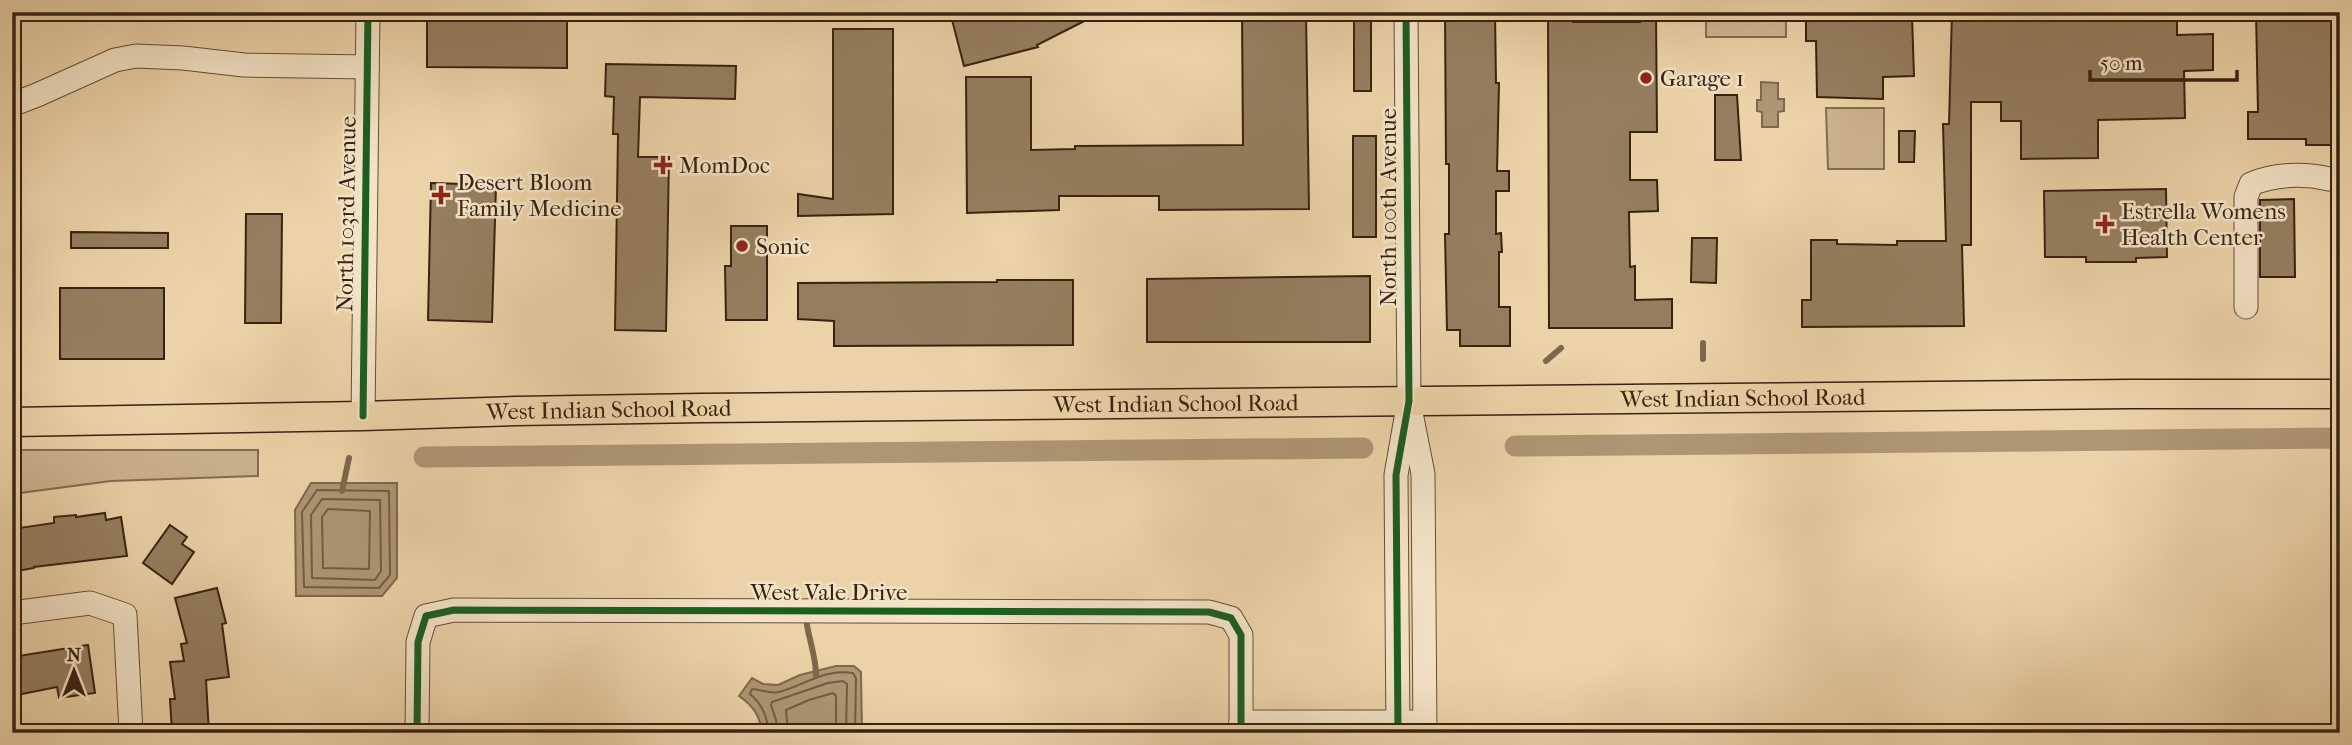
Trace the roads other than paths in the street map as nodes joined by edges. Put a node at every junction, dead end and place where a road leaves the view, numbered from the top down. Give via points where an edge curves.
1 (368, 12) edge
2 (1406, 12) edge
3 (367, 67) junction
4 (12, 102) edge
5 (2329, 180) dead end
6 (2246, 307) dead end
7 (2340, 394) edge
8 (1409, 401) junction
9 (363, 416) junction
10 (12, 422) edge
11 (12, 613) edge
12 (1425, 727) edge
13 (1241, 728) edge
14 (1398, 728) edge
15 (131, 733) edge
16 (417, 733) edge

1 - 3 street, North 103rd Avenue
2 - 8 street, North 100th Avenue
3 - 4 street via 244,65 136,56
3 - 9 street, North 103rd Avenue
5 - 6 street via 2268,177 2251,184 2246,197
7 - 8 main road, West Indian School Road
8 - 9 main road, West Indian School Road
8 - 12 street via 1423,474
8 - 14 street via 1396,475
9 - 10 main road, West Indian School Road
11 - 15 street via 90,603 125,615
12 - 14 street
13 - 14 street
13 - 16 street, West Vale Drive via 1241,635 1231,618 1209,612 454,610 426,616 418,642

